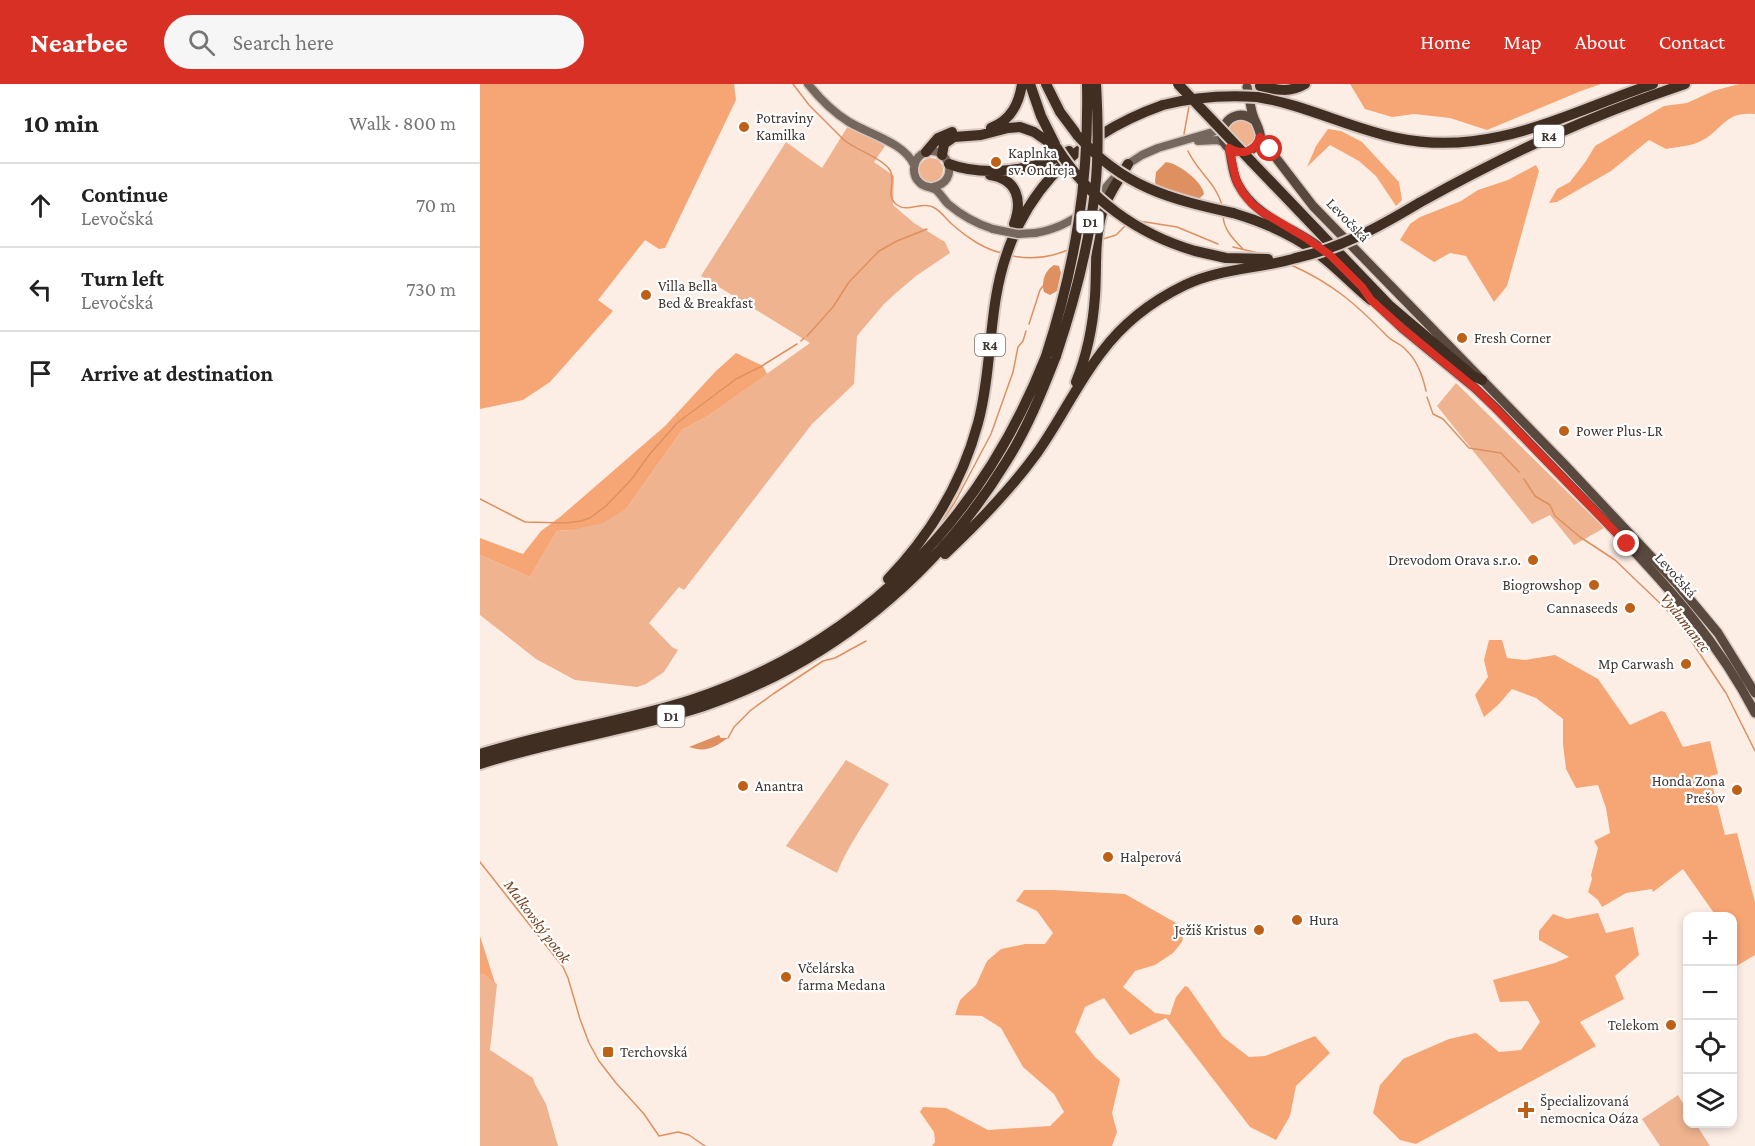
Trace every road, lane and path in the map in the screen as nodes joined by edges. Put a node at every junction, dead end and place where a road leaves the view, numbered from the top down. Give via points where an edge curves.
1 (808, 84) edge
2 (1022, 84) edge
3 (1030, 84) edge
4 (1046, 84) edge
5 (1087, 84) edge
6 (1096, 84) edge
7 (1178, 84) edge
8 (1305, 84) edge
9 (1653, 84) edge
10 (1684, 84) edge
11 (1253, 88) edge
12 (1238, 115) junction
13 (1254, 120) junction
14 (1223, 129) junction
15 (1260, 137) junction
16 (1091, 140) junction
17 (1189, 140) junction
18 (888, 142) junction
19 (1227, 145) junction
20 (1057, 148) junction
21 (924, 153) junction
22 (1128, 164) junction
23 (914, 165) junction
24 (946, 169) junction
25 (933, 188) junction
26 (956, 209) junction
27 (1009, 247) junction
28 (1296, 258) junction
29 (1371, 300) junction
30 (1051, 356) junction
31 (1482, 380) junction
32 (1064, 410) junction
33 (908, 584) junction
34 (855, 614) junction
35 (1755, 693) edge
36 (1755, 713) edge
37 (480, 754) edge
38 (480, 764) edge

1 - 18 main road via 836,113
2 - 21 highway via 1017,106 1001,123 983,130 941,136
3 - 20 highway
4 - 29 highway, bridge via 1078,136 1128,178 1185,202 1271,226 1304,243
5 - 30 highway, D1, bridge via 1086,155 1078,232
6 - 30 highway, D1, bridge via 1097,167 1091,215 1077,288
7 - 31 highway, bridge via 1401,316
8 - 11 highway via 1285,91
9 - 11 highway, R4 via 1522,132 1460,144 1430,143 1370,131
10 - 28 highway, R4, bridge via 1543,139 1482,168 1353,240
11 - 12 main road
11 - 13 main road, Levočská
11 - 16 highway, R4, bridge via 1163,105 1129,118
12 - 13 main road
12 - 14 main road
13 - 15 main road, Levočská
14 - 17 main road
14 - 19 main road, Levočská
15 - 19 main road via 1256,146 1246,152 1237,152
15 - 31 main road, Levočská via 1313,206
16 - 24 highway via 1030,168
16 - 27 highway, R4 via 1039,192
17 - 19 main road via 1213,140
17 - 22 main road via 1152,150
18 - 21 main road
18 - 23 main road via 909,155
19 - 29 main road, Levočská via 1236,180 1252,204 1324,250
20 - 24 highway via 1025,128 951,138 944,144
20 - 28 highway, bridge via 1093,194 1154,236 1219,256
21 - 23 main road
21 - 24 main road via 934,152
22 - 26 main road, bridge via 1079,216 1035,233 993,229
22 - 32 highway via 1103,207 1091,330
23 - 25 main road via 917,180
24 - 25 main road
24 - 26 main road via 945,192
24 - 27 highway via 997,176 1012,186 1018,203
25 - 26 main road
27 - 34 highway, R4 via 996,296 983,400 966,462 920,543
28 - 32 highway, R4 via 1219,273 1188,283 1151,304 1120,331
29 - 36 main road, Levočská via 1482,396 1652,570 1713,643
30 - 33 highway, D1 via 1044,388 988,490
30 - 34 highway, D1 via 1016,424 963,508 906,571
31 - 35 main road, Levočská via 1683,591 1718,633
32 - 33 highway, R4 via 1006,491 930,569
33 - 38 highway, D1 via 836,640 751,687 677,714
34 - 37 highway, D1 via 788,658 712,693

